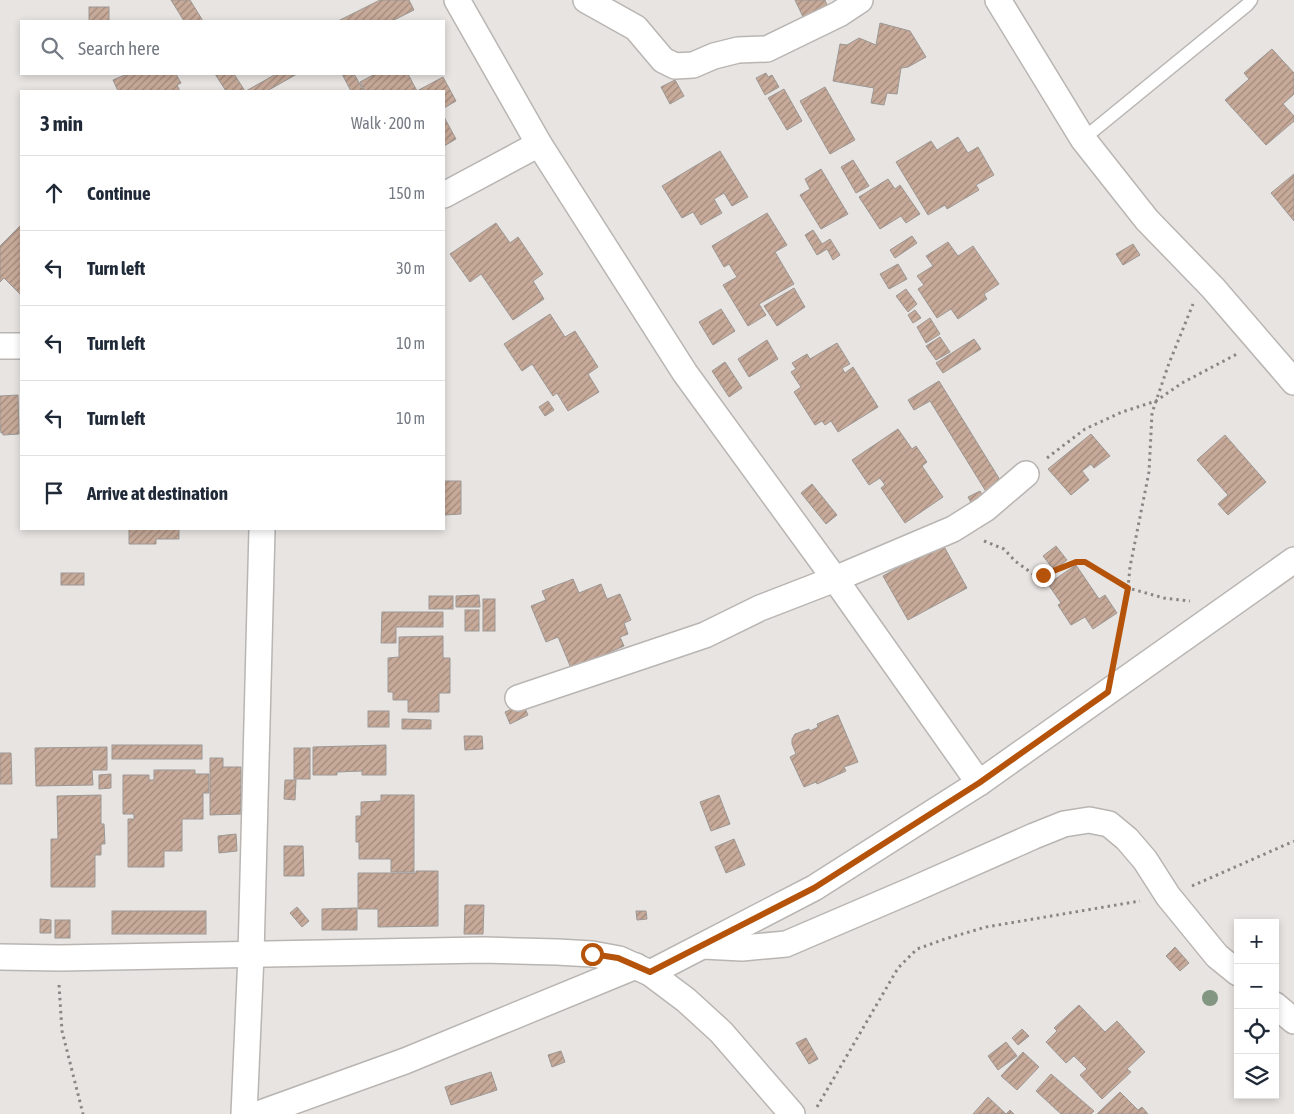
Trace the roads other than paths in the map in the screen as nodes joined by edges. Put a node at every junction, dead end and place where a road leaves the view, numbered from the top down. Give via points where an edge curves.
1 (457, 0) edge
2 (586, 0) edge
3 (860, 0) edge
4 (998, 0) edge
5 (1251, 0) edge
6 (1083, 139) junction
7 (539, 144) junction
8 (445, 194) edge
9 (0, 346) edge
10 (20, 346) edge
11 (1294, 382) edge
12 (1026, 474) road end
13 (262, 530) edge
14 (1294, 560) edge
15 (835, 579) junction
16 (518, 698) dead end
17 (979, 783) junction
18 (701, 946) junction
19 (251, 955) junction
20 (0, 957) edge
21 (643, 969) junction
22 (1234, 970) edge
23 (1279, 1008) edge
24 (1294, 1021) edge
25 (244, 1114) edge
26 (258, 1114) edge
27 (792, 1114) edge

1 - 7 street
2 - 3 street via 636,28 663,60 675,66 694,65 738,50 767,49 839,14
4 - 6 street
5 - 6 lane
6 - 11 street via 1147,220
7 - 8 street
7 - 15 street via 685,372
9 - 10 street
12 - 15 street via 985,509 953,529
13 - 19 street
14 - 17 street
15 - 16 street via 760,608 705,635
15 - 17 street
17 - 18 street via 814,888
18 - 21 street
18 - 22 street via 742,948 786,944 1034,836 1064,824 1089,820 1109,824 1127,839 1217,956
19 - 20 street
19 - 21 street via 483,950 557,952 618,958
19 - 25 street
21 - 26 street
21 - 27 street via 686,1000 721,1032
23 - 24 street

